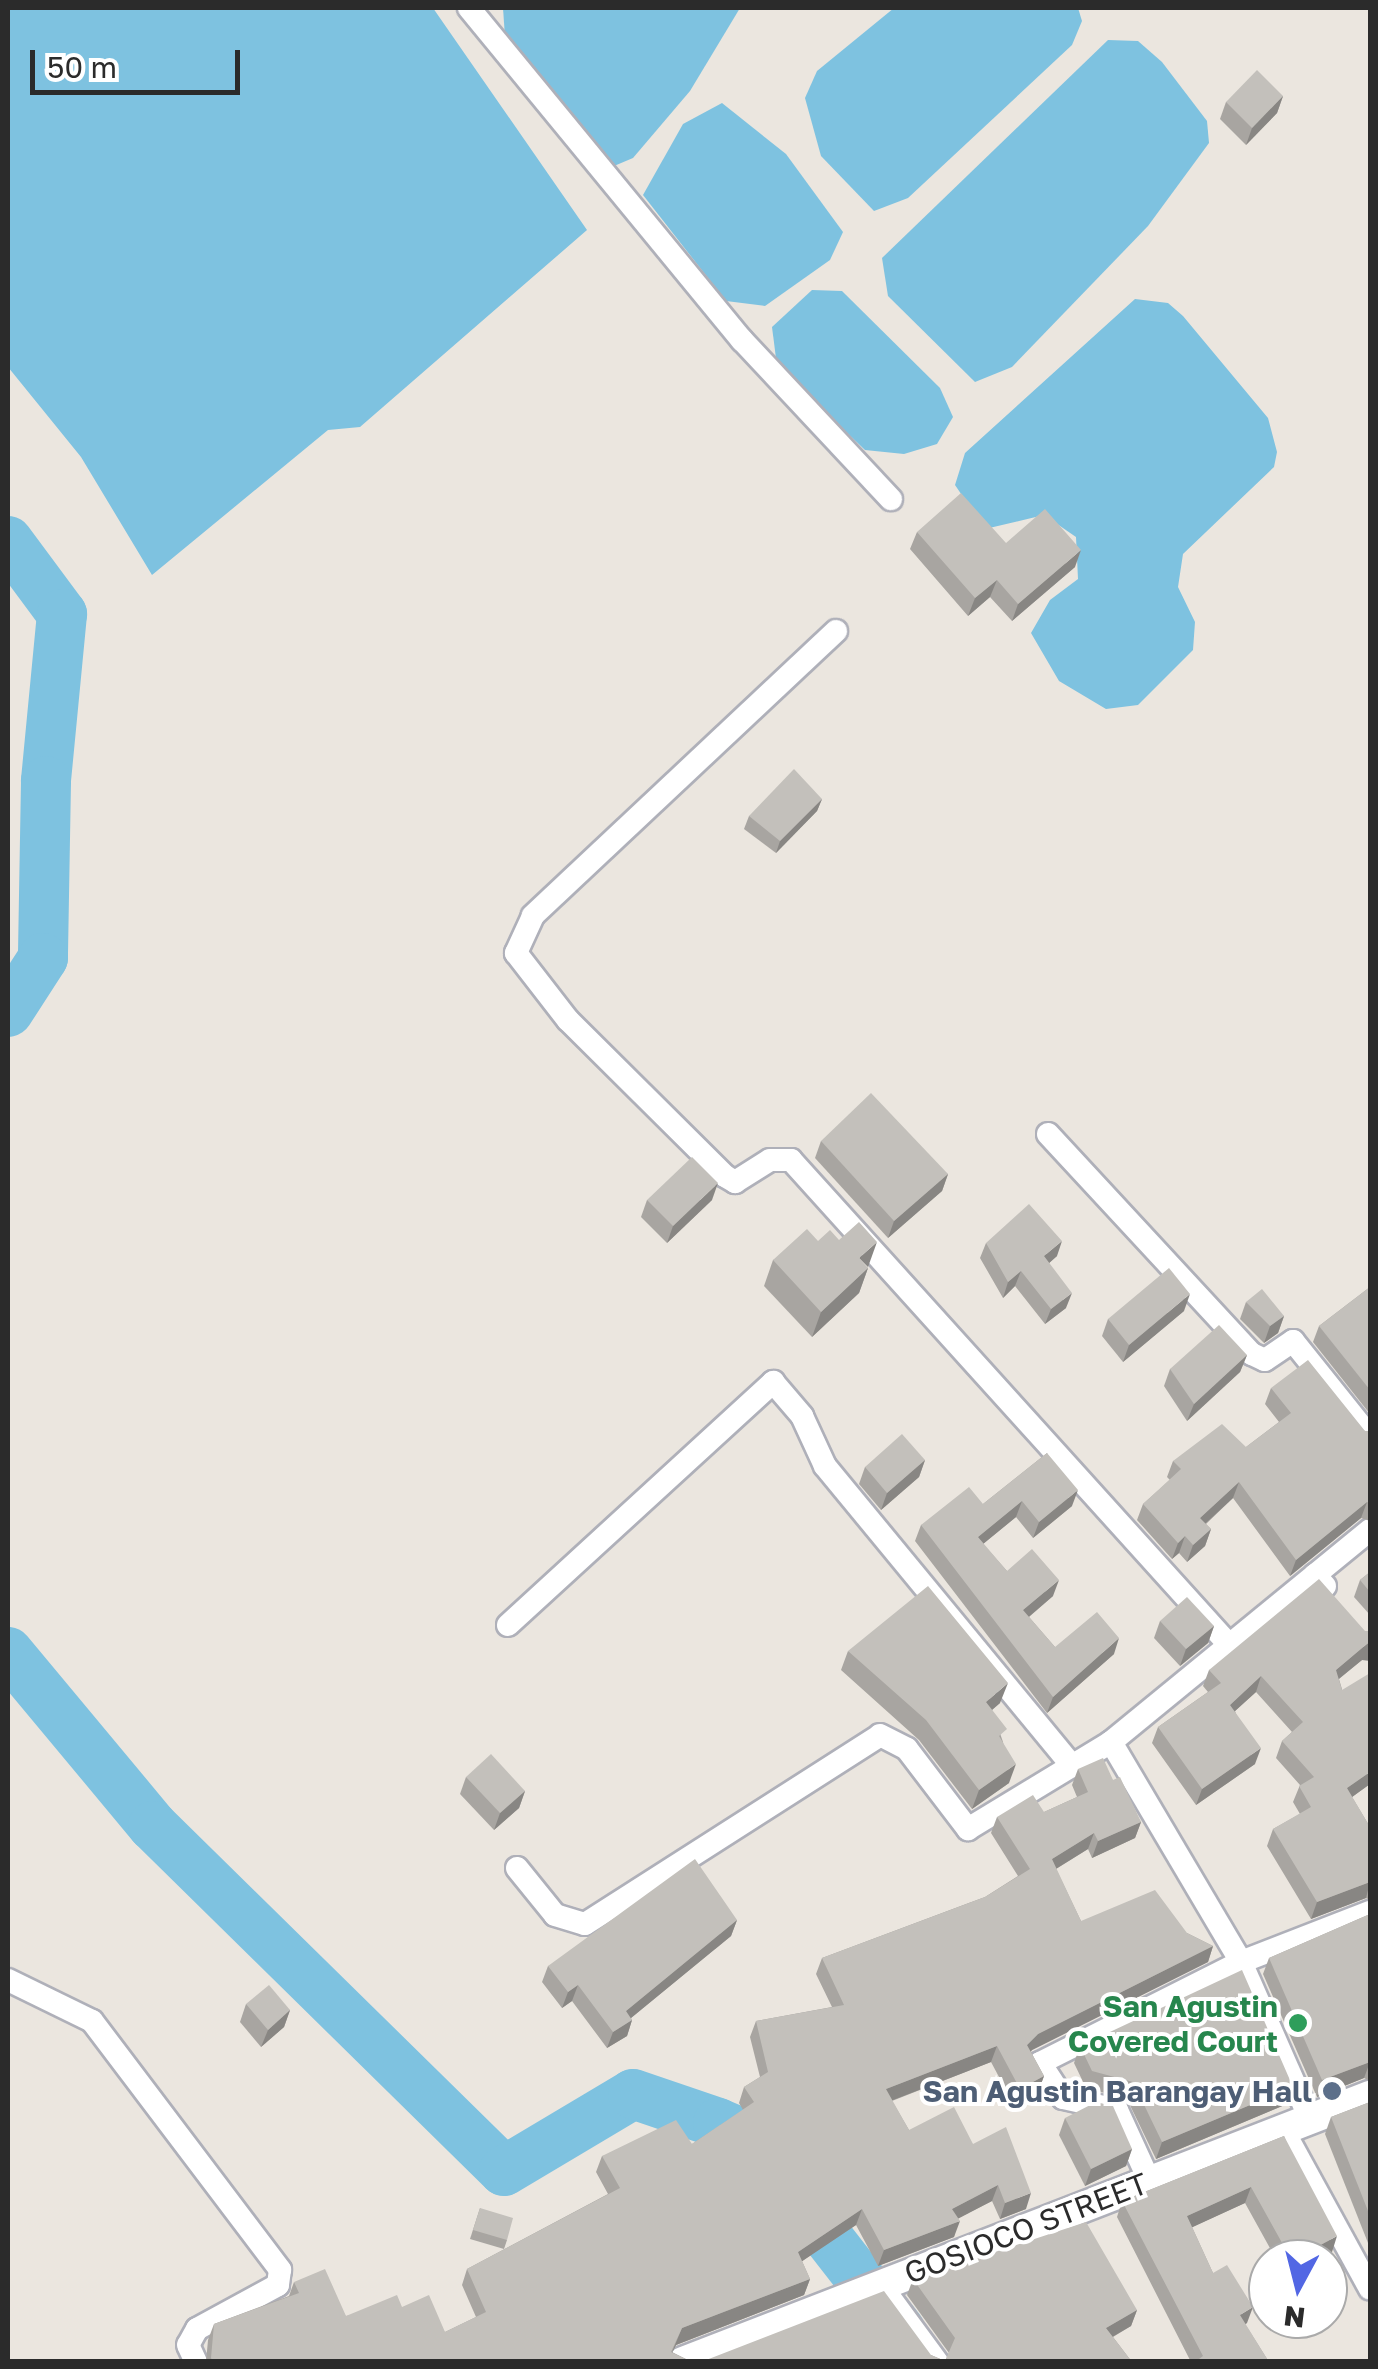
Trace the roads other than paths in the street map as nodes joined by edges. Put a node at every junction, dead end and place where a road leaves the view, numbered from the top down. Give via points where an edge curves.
1 (470, 8) edge
2 (891, 498) dead end
3 (836, 632) dead end
4 (1048, 1134) dead end
5 (1370, 1437) edge
6 (1370, 1530) edge
7 (1315, 1575) junction
8 (1348, 1612) edge
9 (508, 1625) dead end
10 (1232, 1648) junction
11 (1111, 1742) junction
12 (1072, 1766) junction
13 (517, 1868) dead end
14 (1370, 1912) edge
15 (1242, 1962) junction
16 (8, 1980) edge
17 (1370, 2096) edge
18 (1296, 2124) junction
19 (1149, 2180) junction
20 (871, 2287) junction
21 (1370, 2289) edge
22 (196, 2362) edge
23 (682, 2362) edge
24 (937, 2362) edge

1 - 2 street via 742,340
3 - 10 street via 533,916 516,953 568,1020 725,1176 735,1182 770,1160 791,1160
4 - 5 street via 1252,1354 1266,1360 1293,1341
6 - 7 street
7 - 8 street
7 - 10 street
9 - 12 street via 773,1382 802,1416 824,1466
10 - 11 street
11 - 12 street
11 - 15 street
12 - 13 street via 968,1829 893,1736 870,1736 585,1924 554,1915
14 - 15 street
15 - 18 street
15 - 19 street via 1040,2063 1062,2098 1117,2110
16 - 22 street via 92,2020 280,2270 278,2284 197,2329 188,2345
17 - 18 street, GOSIOCO STREET
18 - 19 street, GOSIOCO STREET
18 - 21 street
19 - 20 street, GOSIOCO STREET
20 - 23 street, GOSIOCO STREET
20 - 24 street

